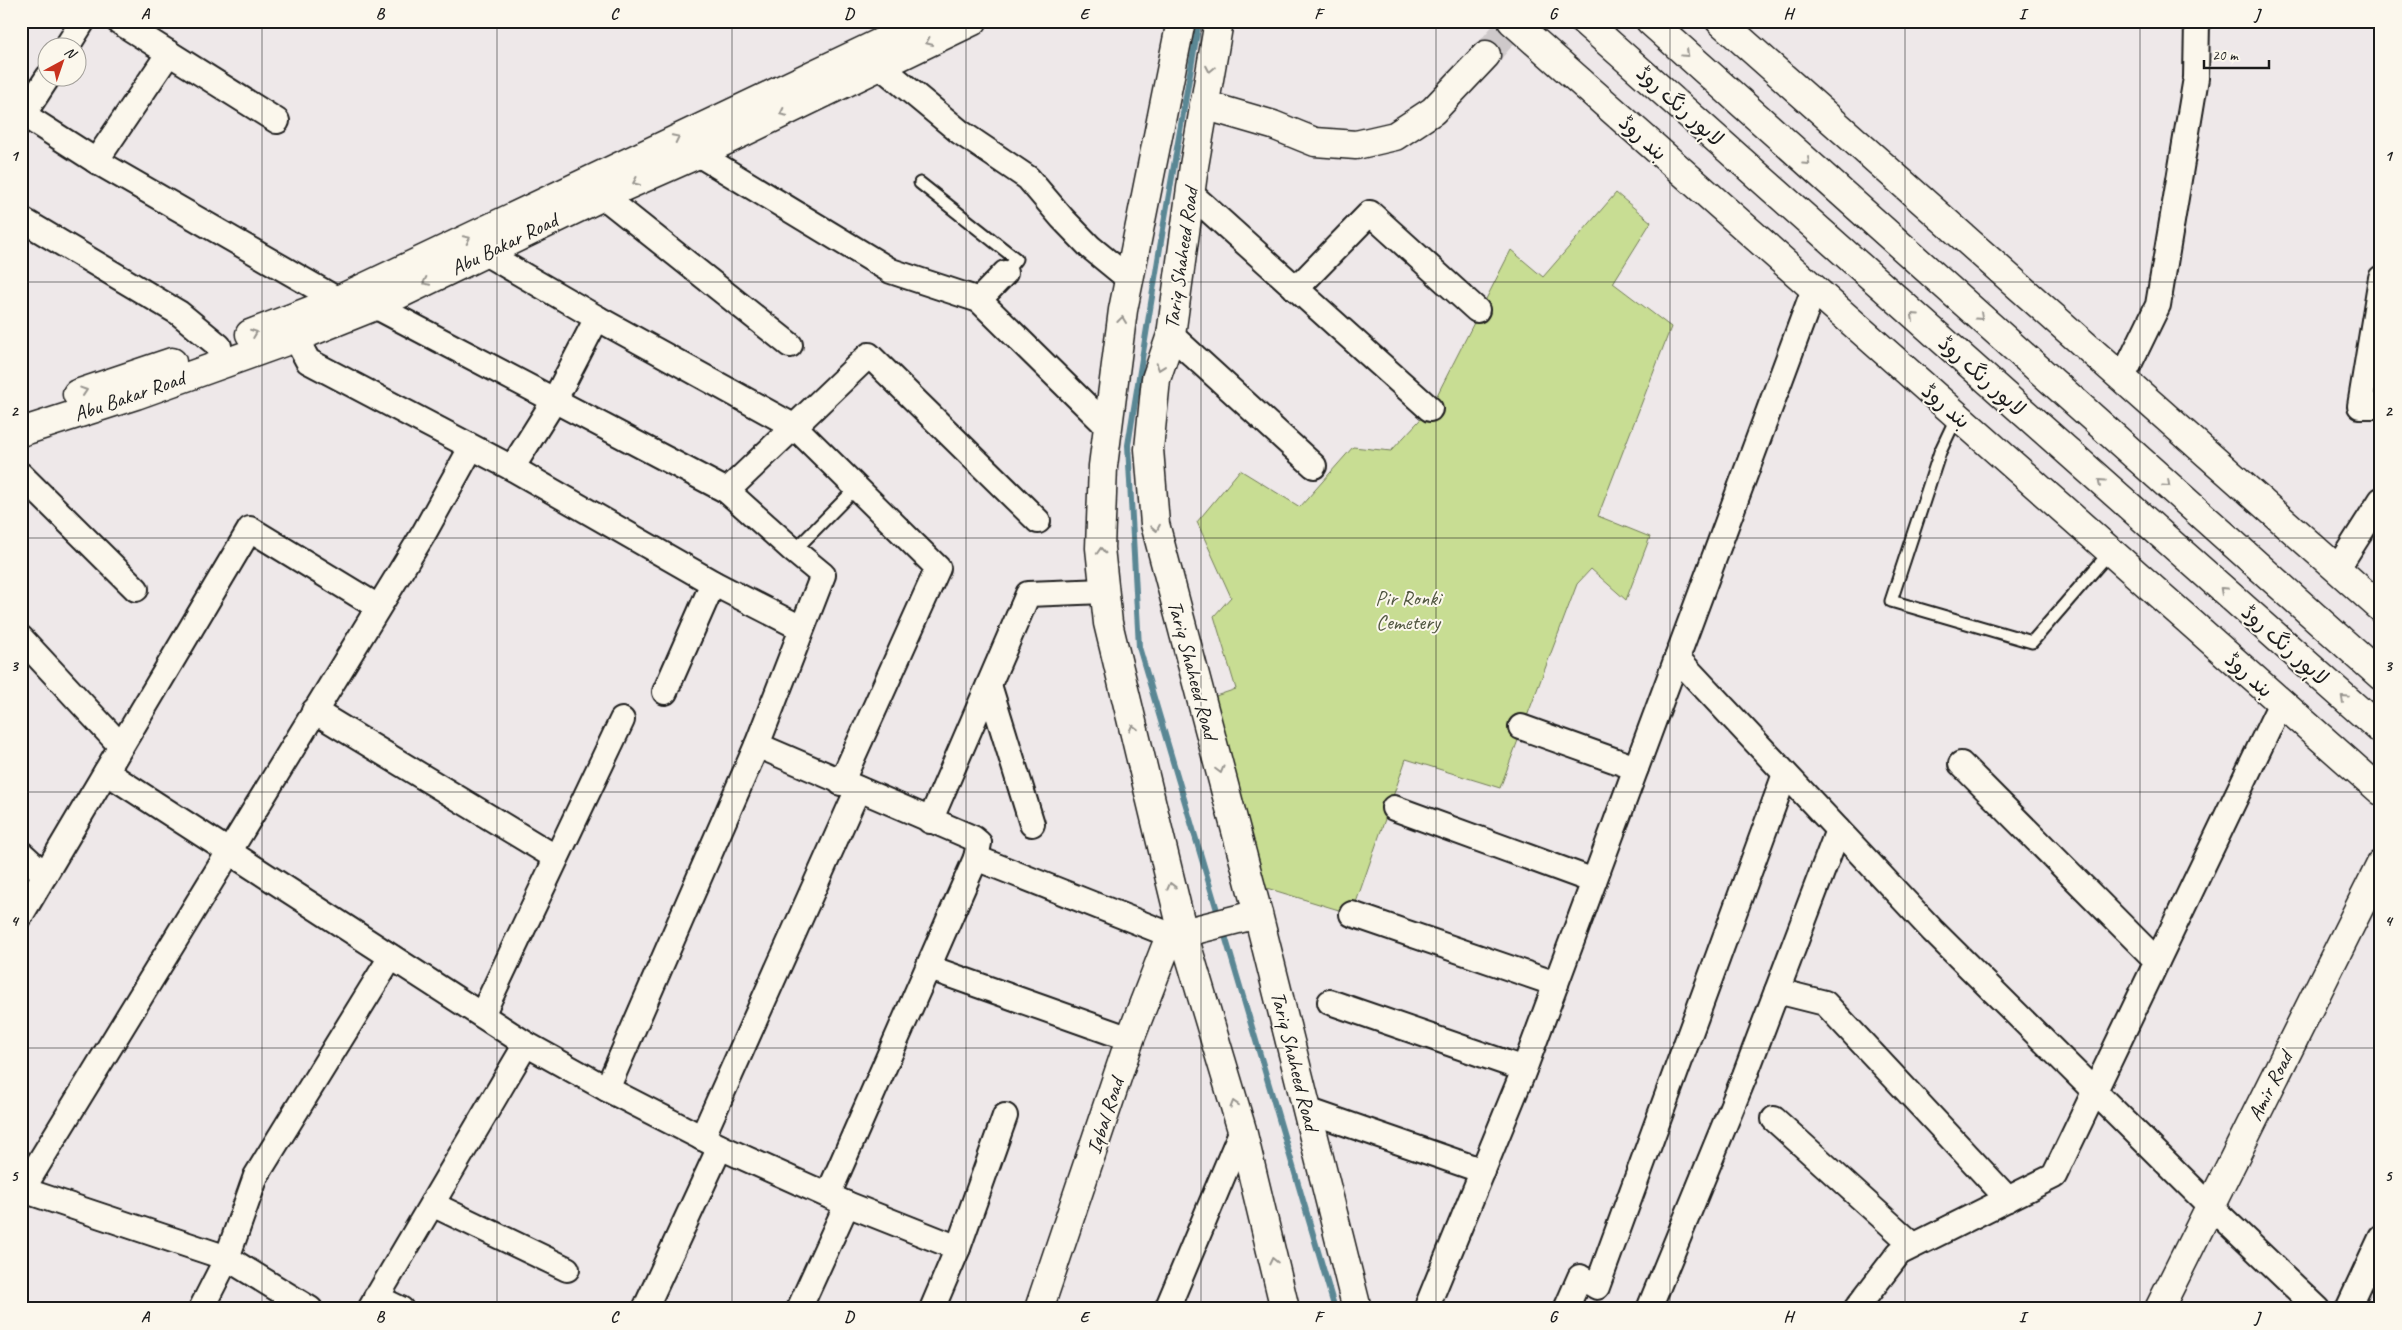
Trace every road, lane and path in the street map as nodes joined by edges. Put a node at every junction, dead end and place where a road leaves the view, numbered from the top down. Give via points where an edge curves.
1 (83, 21) edge
2 (118, 21) edge
3 (926, 21) edge
4 (973, 21) edge
5 (1181, 21) edge
6 (1220, 21) edge
7 (1512, 21) edge
8 (1584, 21) edge
9 (1650, 21) edge
10 (1720, 21) edge
11 (2197, 21) edge
12 (72, 38) edge
13 (169, 53) junction
14 (1486, 55) tunnel mouth
15 (879, 65) junction
16 (40, 88) edge
17 (1204, 105) junction
18 (22, 114) edge
19 (277, 121) dead end
20 (698, 154) junction
21 (96, 161) junction
22 (920, 183) dead end
23 (1190, 194) junction
24 (603, 196) junction
25 (21, 219) edge
26 (485, 253) junction
27 (1006, 273) joint
28 (2381, 278) edge
29 (1129, 279) junction
30 (1296, 289) junction
31 (1814, 290) junction
32 (338, 300) junction
33 (979, 300) junction
34 (376, 306) junction
35 (1477, 310) dead end
36 (597, 318) junction
37 (291, 329) junction
38 (1170, 335) junction
39 (790, 345) dead end
40 (219, 346) junction
41 (2122, 379) junction
42 (554, 401) junction
43 (2381, 406) edge
44 (1430, 409) dead end
45 (21, 412) edge
46 (1957, 416) junction
47 (795, 427) junction
48 (1108, 427) junction
49 (21, 432) edge
50 (471, 448) junction
51 (1314, 466) dead end
52 (512, 468) junction
53 (21, 475) edge
54 (857, 487) junction
55 (727, 491) junction
56 (2381, 500) edge
57 (1038, 521) dead end
58 (794, 551) junction
59 (2111, 552) junction
60 (2337, 569) junction
61 (713, 583) junction
62 (136, 589) dead end
63 (1104, 591) junction
64 (378, 607) junction
65 (2381, 608) edge
66 (801, 628) junction
67 (21, 638) edge
68 (1677, 658) junction
69 (2381, 676) edge
70 (989, 685) junction
71 (665, 692) dead end
72 (2281, 703) junction
73 (314, 710) junction
74 (622, 720) dead end
75 (1521, 728) dead end
76 (2381, 730) edge
77 (757, 745) junction
78 (121, 746) junction
79 (1961, 764) dead end
80 (1636, 768) junction
81 (106, 772) junction
82 (1785, 774) junction
83 (850, 786) junction
84 (2381, 791) edge
85 (1394, 808) dead end
86 (930, 821) junction
87 (1032, 824) dead end
88 (1838, 830) junction
89 (21, 852) edge
90 (228, 852) junction
91 (555, 857) junction
92 (976, 858) junction
93 (2381, 864) edge
94 (45, 875) junction
95 (1594, 881) junction
96 (1352, 914) dead end
97 (21, 915) edge
98 (1255, 915) junction
99 (1183, 933) junction
100 (391, 956) junction
101 (2157, 961) junction
102 (930, 968) junction
103 (1556, 984) junction
104 (1777, 991) junction
105 (1330, 1002) dead end
106 (482, 1015) junction
107 (1130, 1039) junction
108 (526, 1044) junction
109 (1524, 1069) junction
110 (607, 1089) junction
111 (2094, 1092) junction
112 (1307, 1110) junction
113 (1005, 1116) dead end
114 (1774, 1119) dead end
115 (1242, 1130) junction
116 (711, 1142) junction
117 (1483, 1171) junction
118 (22, 1191) edge
119 (2008, 1199) junction
120 (838, 1200) junction
121 (432, 1204) junction
122 (2210, 1206) junction
123 (2381, 1238) edge
124 (1913, 1245) junction
125 (958, 1248) junction
126 (227, 1258) junction
127 (567, 1269) dead end
128 (373, 1303) edge
129 (201, 1309) edge
130 (310, 1309) edge
131 (401, 1309) edge
132 (645, 1309) edge
133 (799, 1309) edge
134 (932, 1309) edge
135 (1039, 1309) edge
136 (1167, 1309) edge
137 (1285, 1309) edge
138 (1357, 1309) edge
139 (1426, 1309) edge
140 (1566, 1309) edge
141 (1649, 1309) edge
142 (1856, 1309) edge
143 (2159, 1309) edge
144 (2318, 1309) edge
145 (2348, 1309) edge

1 - 12 street
2 - 13 street
32 -> 3 main road, Abu Bakar Road
4 -> 15 main road, Abu Bakar Road
5 - 29 main road, Tariq Shaheed Road
6 -> 17 main road, Tariq Shaheed Road
7 - 31 main road, بند روڈ
76 -> 8 main road, لاہور رنگ روڈ
9 -> 69 main road, لاہور رنگ روڈ
10 - 41 main road
11 - 41 street via 2196,78 2158,305
13 - 19 street
13 - 21 street
14 - 17 main road via 1433,111 1395,136 1356,145 1315,142 1273,125
15 -> 20 main road, Abu Bakar Road
15 - 29 street via 960,132 1028,178 1090,247
16 - 18 street
17 - 23 main road, Tariq Shaheed Road
18 - 21 street
20 -> 24 main road, Abu Bakar Road
20 - 33 street via 891,271
21 - 32 street
22 - 27 lane via 1016,259
23 - 30 street
23 - 38 main road, Tariq Shaheed Road
24 - 26 main road, Abu Bakar Road
24 - 39 street
25 - 40 street via 178,314
26 -> 34 main road, Abu Bakar Road
26 - 36 street
27 - 33 street
28 - 43 street via 2360,406
48 -> 29 main road, Tariq Shaheed Road
30 - 35 street via 1370,213
30 - 44 street
31 - 46 main road, بند روڈ
31 - 68 street
32 - 37 main road, Abu Bakar Road
33 - 48 street
34 - 37 main road, Abu Bakar Road
34 - 42 street
36 - 42 street
36 - 47 street
40 -> 37 main road, Abu Bakar Road
37 - 49 main road, Abu Bakar Road via 136,394
37 - 50 street via 308,361
38 - 51 street
38 -> 98 main road, Tariq Shaheed Road via 1156,379 1149,449 1155,524
45 -> 40 main road, Abu Bakar Road
41 - 60 main road
42 - 52 street
42 - 55 street
46 - 59 main road, بند روڈ
46 - 59 lane via 1940,452 1891,601 2032,642
47 - 54 street
47 - 55 street
47 - 57 street via 869,355
63 -> 48 main road, Tariq Shaheed Road via 1100,548
50 - 52 street
50 - 64 street
52 - 61 street
53 - 62 street
54 - 58 lane
54 - 83 street via 938,568
55 - 58 street
56 - 60 street
58 - 66 street via 824,575
59 - 72 main road, بند روڈ
60 - 65 main road
61 - 66 street
61 - 71 street
63 - 70 street via 1028,594
99 -> 63 main road, Tariq Shaheed Road via 1108,623
64 - 73 street
64 - 78 street via 250,528
66 - 77 street
67 - 78 street
68 - 80 street
68 - 82 street
70 - 86 street
70 - 87 street
72 - 84 main road, بند روڈ
72 - 101 street
73 - 90 street
73 - 91 street
74 - 91 street
75 - 80 street
77 - 83 street
77 - 110 street
78 - 81 street
79 - 101 street
80 - 95 street
81 - 90 street
81 - 94 street
82 - 88 street
82 - 140 street via 1597,1287 1580,1277
83 - 86 street
83 - 116 street
85 - 95 street
86 - 92 street via 979,843
88 - 104 street
88 - 111 street via 1933,931
89 - 94 street
90 - 100 street
90 - 118 street
91 - 106 street
92 - 99 street
92 - 102 street
93 - 122 main road, Amir Road
94 - 97 street
95 - 103 street
96 - 103 street
98 - 99 main road
98 - 112 main road, Tariq Shaheed Road
99 - 107 main road, Iqbal Road via 1168,941
115 -> 99 main road, Tariq Shaheed Road
100 - 106 street
100 - 126 street via 256,1176
101 - 111 street
102 - 107 street
102 - 120 street
103 - 109 street
104 - 119 street via 1826,1003
104 - 141 street
105 - 109 street
106 - 108 street
107 - 135 main road, Iqbal Road
108 - 110 street
108 - 121 street
109 - 117 street
110 - 116 street
111 - 119 street via 2054,1176
111 - 122 street
112 - 117 street
112 - 138 main road, Tariq Shaheed Road
113 - 125 street
114 - 124 street
115 - 136 street
137 -> 115 main road, Tariq Shaheed Road
116 - 120 street
116 - 132 street
117 - 139 street
118 - 126 street
119 - 124 street
120 - 125 street
120 - 133 street
121 - 127 street
121 - 128 street
122 - 143 main road, Amir Road
122 - 144 street
123 - 145 street
124 - 142 street via 1899,1252
125 - 134 street
126 - 129 street
126 - 130 street
128 - 131 street

